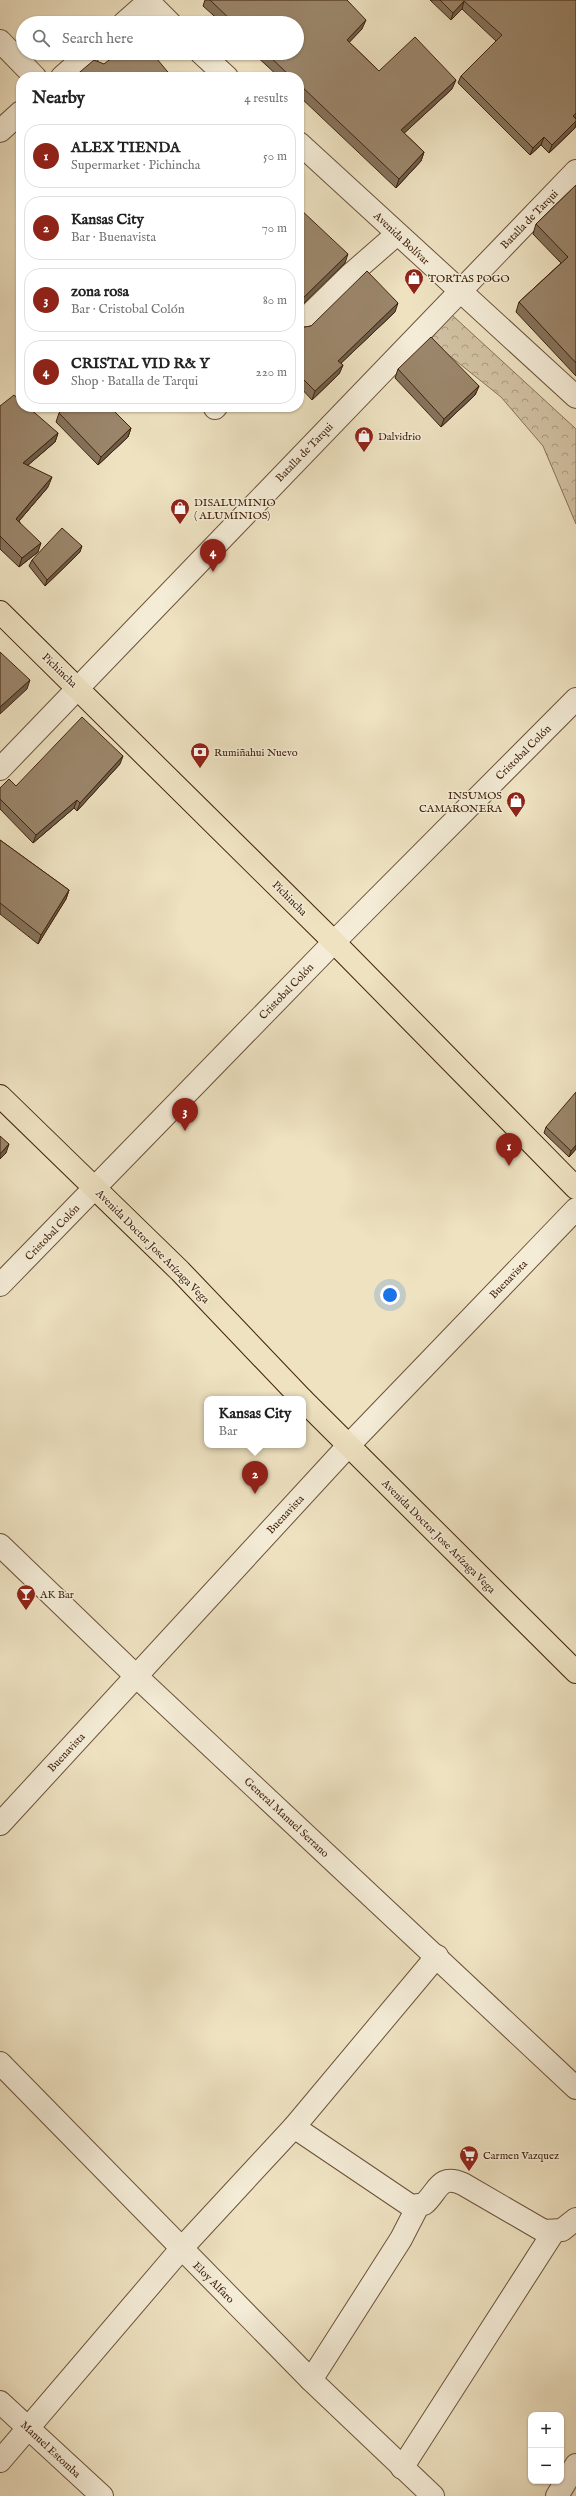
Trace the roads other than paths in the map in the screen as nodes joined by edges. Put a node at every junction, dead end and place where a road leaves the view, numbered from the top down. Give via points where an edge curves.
1 (148, 0) edge
2 (131, 16) edge
3 (163, 16) edge
4 (0, 41) edge
5 (16, 57) edge
6 (18, 60) edge
7 (81, 60) edge
8 (209, 60) edge
9 (30, 72) edge
10 (68, 72) edge
11 (222, 72) edge
12 (16, 116) edge
13 (0, 130) edge
14 (304, 148) edge
15 (576, 171) edge
16 (397, 234) junction
17 (459, 291) junction
18 (304, 320) edge
19 (576, 397) edge
20 (0, 612) edge
21 (78, 687) junction
22 (576, 699) edge
23 (0, 769) edge
24 (334, 942) junction
25 (0, 1096) edge
26 (576, 1188) edge
27 (95, 1189) junction
28 (576, 1209) edge
29 (0, 1286) edge
30 (300, 1396) edge
31 (306, 1402) edge
32 (348, 1446) junction
33 (0, 1545) edge
34 (576, 1672) edge
35 (136, 1676) junction
36 (0, 1824) edge
37 (437, 1956) junction
38 (0, 2063) edge
39 (576, 2088) edge
40 (294, 2127) junction
41 (418, 2206) junction
42 (576, 2219) edge
43 (553, 2233) junction
44 (181, 2249) junction
45 (311, 2380) junction
46 (0, 2402) edge
47 (30, 2428) junction
48 (0, 2462) edge
49 (576, 2465) edge
50 (402, 2468) junction
51 (102, 2496) edge
52 (434, 2496) edge
53 (557, 2496) edge

1 - 2 street
1 - 3 street
4 - 5 street
6 - 9 street
7 - 10 street
8 - 11 street
12 - 13 street
14 - 16 street, Avenida Bolívar
15 - 17 street, Batalla de Tarqui
16 - 17 street, Avenida Bolívar
16 - 18 street
17 - 19 street, Avenida Bolívar
17 - 21 street, Batalla de Tarqui
20 - 21 main road, Pichincha
21 - 23 street, Batalla de Tarqui
21 - 24 main road, Pichincha
22 - 24 street, Cristobal Colón
24 - 26 main road, Pichincha
24 - 27 street, Cristobal Colón
25 - 27 main road, Avenida Doctor Jose Arízaga Vega
27 - 29 street, Cristobal Colón
27 - 30 main road, Avenida Doctor Jose Arízaga Vega via 180,1271
28 - 32 street, Buenavista
31 - 32 main road, Avenida Doctor Jose Arízaga Vega
32 - 34 main road, Avenida Doctor Jose Arízaga Vega
32 - 35 street, Buenavista
33 - 35 street, General Manuel Serrano
35 - 36 street, Buenavista
35 - 37 street, General Manuel Serrano
37 - 39 street, General Manuel Serrano
37 - 40 street
38 - 44 street, Eloy Alfaro
40 - 41 street via 405,2204
40 - 44 street
41 - 43 street via 428,2200 439,2184 444,2181 457,2181 536,2228
41 - 45 street via 401,2240
42 - 43 street via 562,2230
43 - 50 street
44 - 45 street, Eloy Alfaro
44 - 47 street
45 - 50 street, Eloy Alfaro
46 - 47 street, Manuel Estomba
47 - 48 street
47 - 51 street, Manuel Estomba
49 - 53 street
50 - 52 street, Eloy Alfaro

